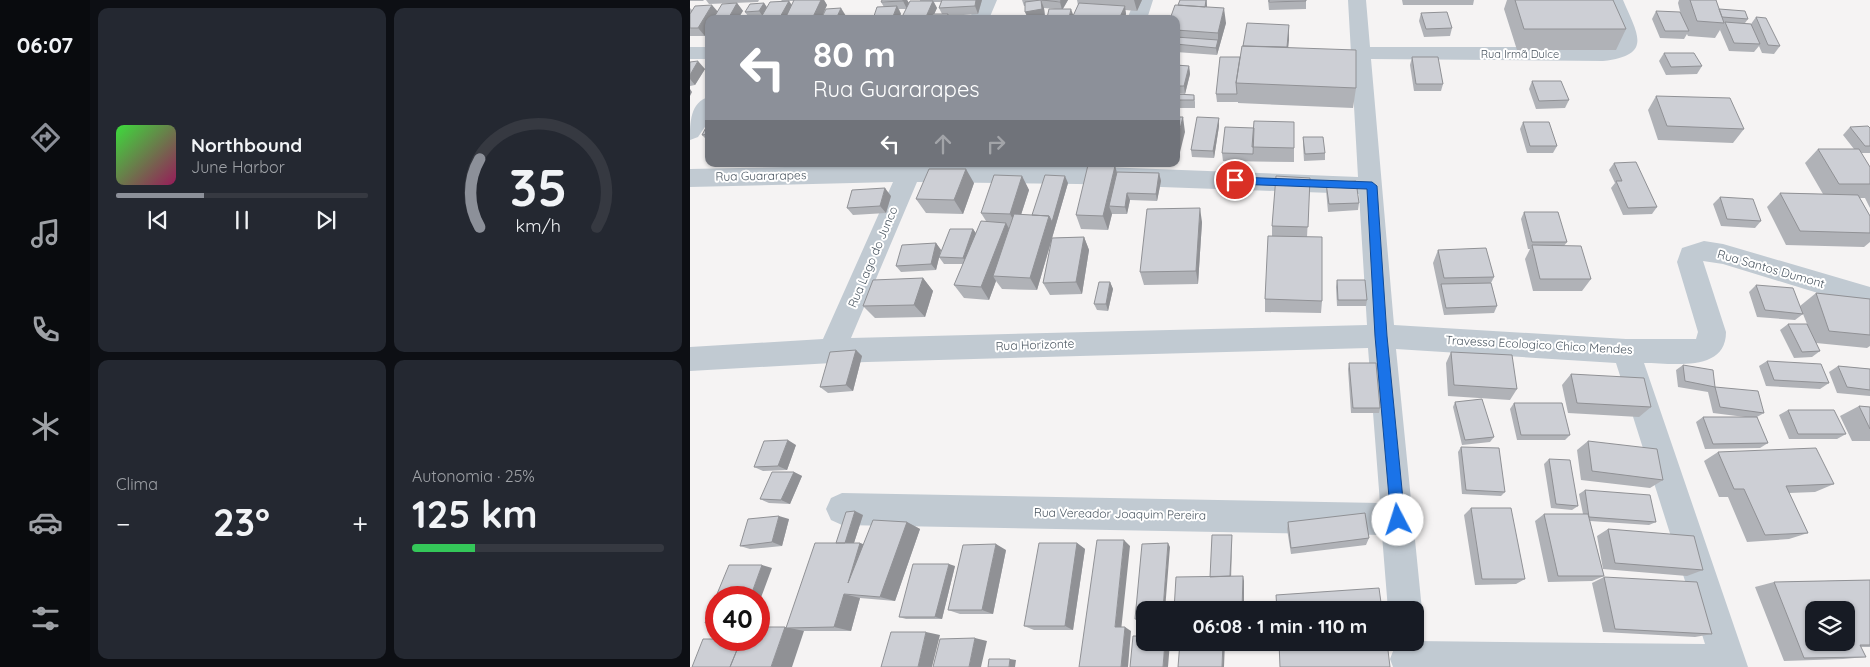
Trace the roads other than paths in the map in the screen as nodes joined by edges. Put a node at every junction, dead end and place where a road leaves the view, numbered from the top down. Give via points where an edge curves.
1 (988, 0) edge
2 (1144, 0) edge
3 (1357, 0) edge
4 (1614, 0) edge
5 (981, 15) edge
6 (1138, 15) edge
7 (690, 53) edge
8 (705, 53) edge
9 (1361, 54) junction
10 (705, 110) edge
11 (690, 132) edge
12 (911, 168) edge
13 (1080, 169) edge
14 (690, 178) edge
15 (1372, 186) junction
16 (1870, 298) edge
17 (1381, 336) junction
18 (1697, 350) joint
19 (832, 351) junction
20 (1626, 351) junction
21 (690, 359) edge
22 (842, 509) dead end
23 (1398, 520) junction
24 (1404, 601) edge
25 (1408, 656) edge
26 (1729, 664) edge

1 - 5 street
2 - 6 street
3 - 9 street
4 - 9 street, Rua Irmã Dulce via 1628,35 1626,48 1618,53
7 - 8 street
9 - 15 street
10 - 11 street
12 - 13 street, Rua Guararapes
12 - 14 street, Rua Guararapes
12 - 19 street, Rua Lago do Junco
13 - 15 street, Rua Guararapes
15 - 17 street
16 - 18 street, Rua Santos Dumont via 1723,254 1696,252 1691,255 1690,262 1712,332 1712,343
17 - 19 street, Rua Horizonte
17 - 20 street, Travessa Ecologico Chico Mendes
17 - 23 street
18 - 20 street, Travessa Ecologico Chico Mendes
19 - 21 street, Rua Horizonte
20 - 26 street
22 - 23 street, Rua Vereador Joaquim Pereira
23 - 24 street
25 - 26 street

